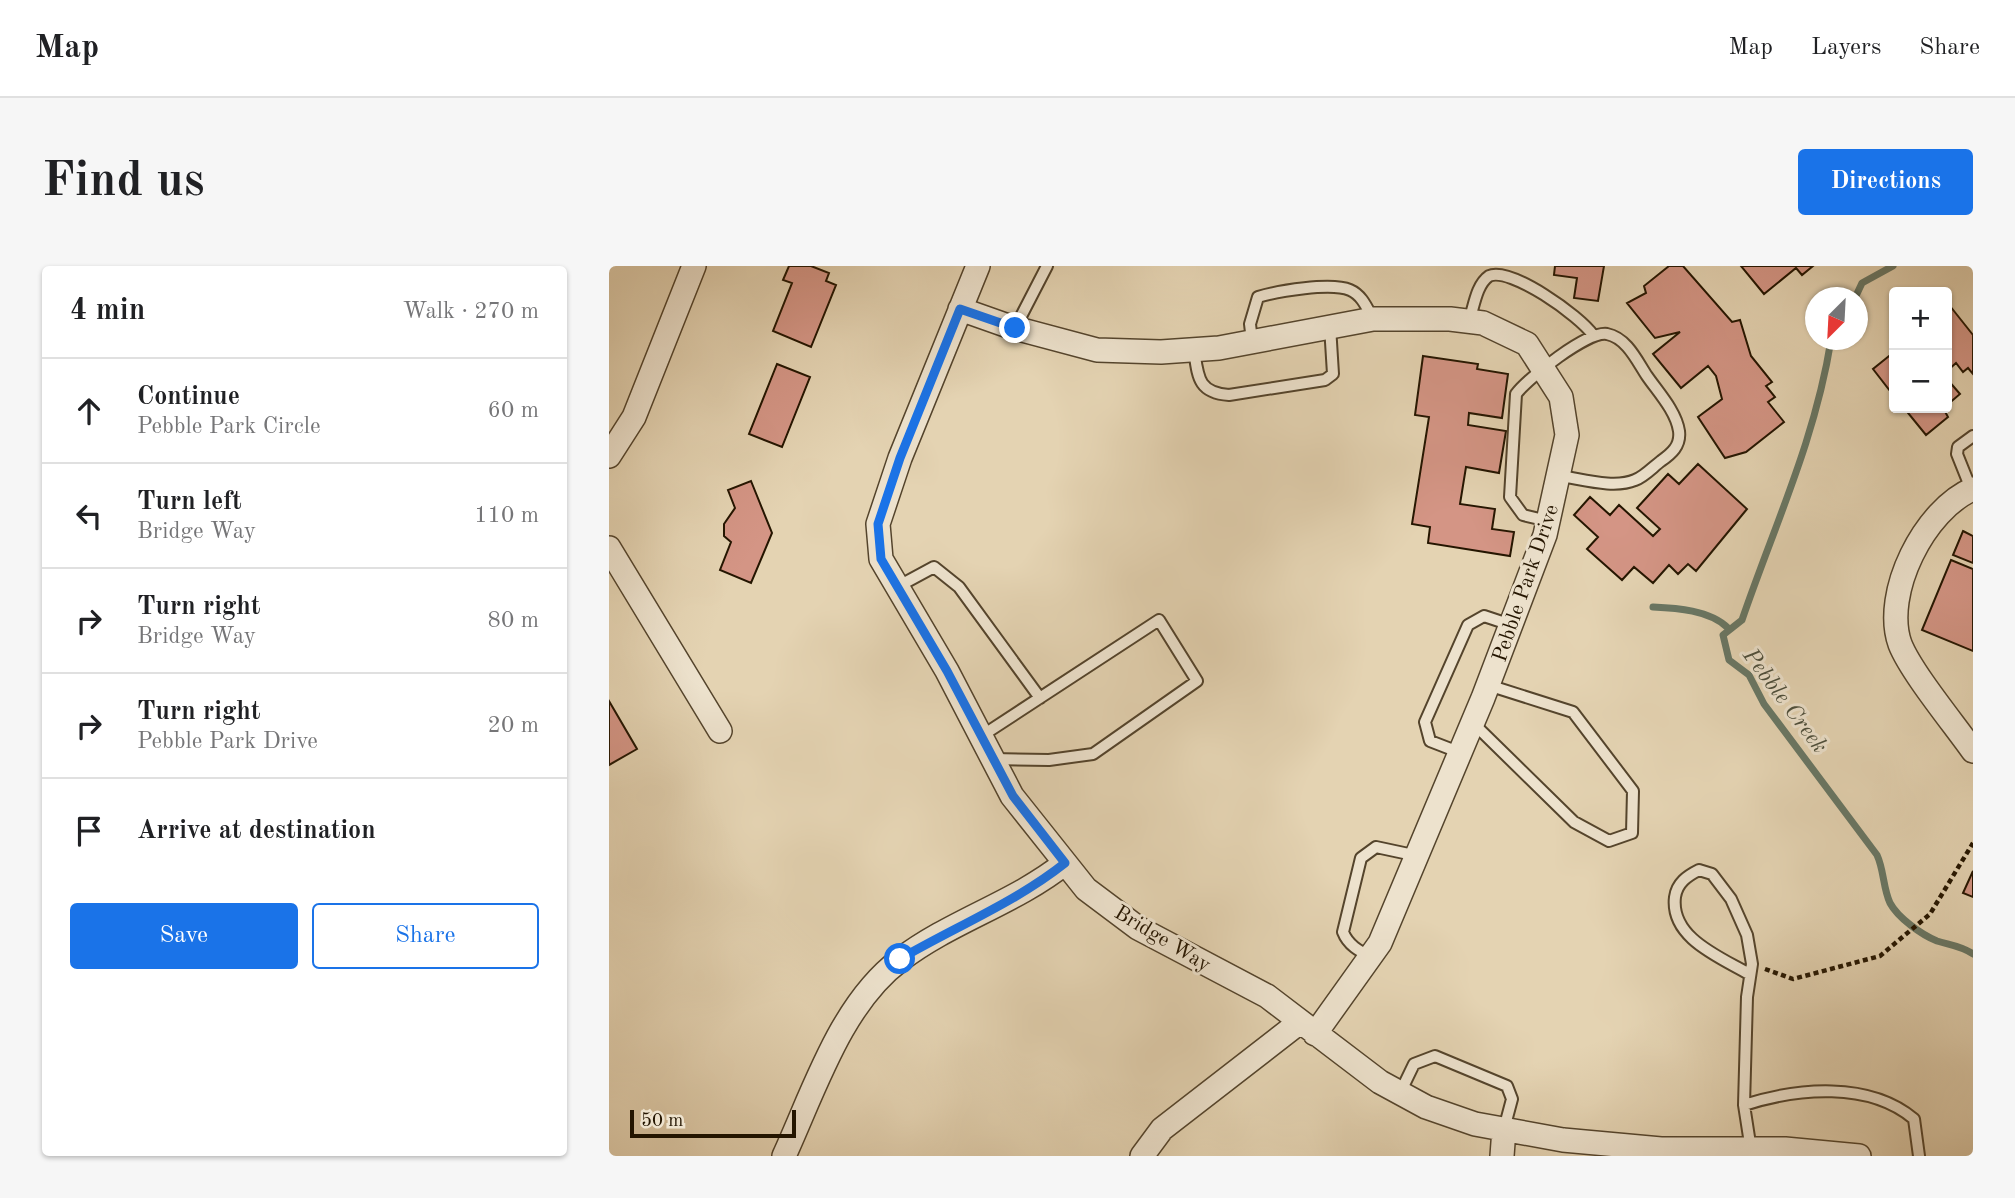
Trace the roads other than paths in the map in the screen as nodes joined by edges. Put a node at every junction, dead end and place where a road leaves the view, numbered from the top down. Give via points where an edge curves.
1 (694, 266) edge
2 (978, 266) edge
3 (1047, 266) edge
4 (960, 309) junction
5 (1373, 319) junction
6 (1469, 321) junction
7 (1330, 326) junction
8 (1015, 328) junction
9 (1593, 335) junction
10 (1252, 341) junction
11 (1194, 350) junction
12 (1544, 370) junction
13 (1973, 436) edge
14 (609, 456) edge
15 (1560, 476) junction
16 (1972, 489) edge
17 (1549, 521) junction
18 (609, 548) edge
19 (897, 587) junction
20 (1511, 625) junction
21 (1488, 685) junction
22 (1039, 698) junction
23 (1473, 723) junction
24 (720, 731) dead end
25 (980, 737) junction
26 (1973, 751) edge
27 (1461, 753) junction
28 (992, 759) junction
29 (1418, 856) junction
30 (1065, 863) junction
31 (1371, 957) junction
32 (1750, 969) junction
33 (1307, 1028) junction
34 (1400, 1093) junction
35 (1744, 1105) junction
36 (1504, 1129) junction
37 (1751, 1150) junction
38 (1814, 1153) edge
39 (784, 1156) edge
40 (1142, 1156) edge
41 (1502, 1156) edge
42 (1859, 1156) edge
43 (1919, 1156) edge

1 - 14 street via 634,417
2 - 4 street, Bridge Way
3 - 8 lane
4 - 8 street, Pebble Park Drive
4 - 19 street, Bridge Way via 878,524 881,559
5 - 6 street, Pebble Park Drive
5 - 7 street, Pebble Park Drive
5 - 10 lane via 1349,289 1282,289 1258,297 1250,324
6 - 9 lane via 1483,282 1502,272 1529,283 1584,322
6 - 12 street, Pebble Park Drive via 1527,344
7 - 10 street, Pebble Park Drive
7 - 11 lane via 1333,374 1325,380 1229,396 1216,394 1203,389 1198,380
8 - 11 street, Pebble Park Drive via 1097,350
9 - 12 lane
9 - 15 lane via 1608,334 1627,345 1675,418 1678,443 1674,452 1635,480 1614,483
10 - 11 street, Pebble Park Drive
12 - 15 street, Pebble Park Drive via 1561,397 1567,435
12 - 17 lane via 1516,394 1510,498 1523,515
13 - 16 lane via 1958,447 1957,454
15 - 17 street, Pebble Park Drive
16 - 26 street via 1960,494 1931,523 1909,561 1895,611 1901,644
17 - 20 street, Pebble Park Drive
18 - 24 street
19 - 22 lane via 925,569 934,567 944,573
19 - 25 street, Bridge Way
20 - 21 street, Pebble Park Drive
20 - 27 lane via 1484,616 1468,625 1425,722 1430,741
21 - 23 street, Pebble Park Drive
21 - 23 lane via 1573,712 1633,791 1632,833 1609,841 1574,822
22 - 25 lane
22 - 28 lane via 1159,620 1197,681 1093,754 1049,761
23 - 27 street, Pebble Park Drive
25 - 28 street, Bridge Way
27 - 29 street, Pebble Park Drive
28 - 30 street, Bridge Way via 1013,796
29 - 31 street, Pebble Park Drive
29 - 31 lane via 1377,847 1361,858 1343,932
30 - 33 street, Bridge Way via 1086,889 1137,928 1267,996
30 - 39 street via 1040,883 900,959 871,985 851,1013
31 - 33 street, Pebble Park Drive
32 - 32 lane via 1747,935 1731,900 1712,874 1699,870 1685,877 1676,892 1674,910 1681,927 1704,948
32 - 35 lane
33 - 34 street, Bridge Way
33 - 40 street, Pebble Park Drive via 1162,1129
34 - 36 street, Bridge Way via 1475,1124
34 - 36 lane via 1414,1064 1434,1056 1507,1086 1512,1099
35 - 37 lane
35 - 43 lane via 1811,1090 1876,1098 1896,1104 1914,1119
36 - 37 street, Bridge Way via 1661,1149
36 - 41 street
37 - 38 street, Bridge Way
38 - 42 street, Bridge Way

